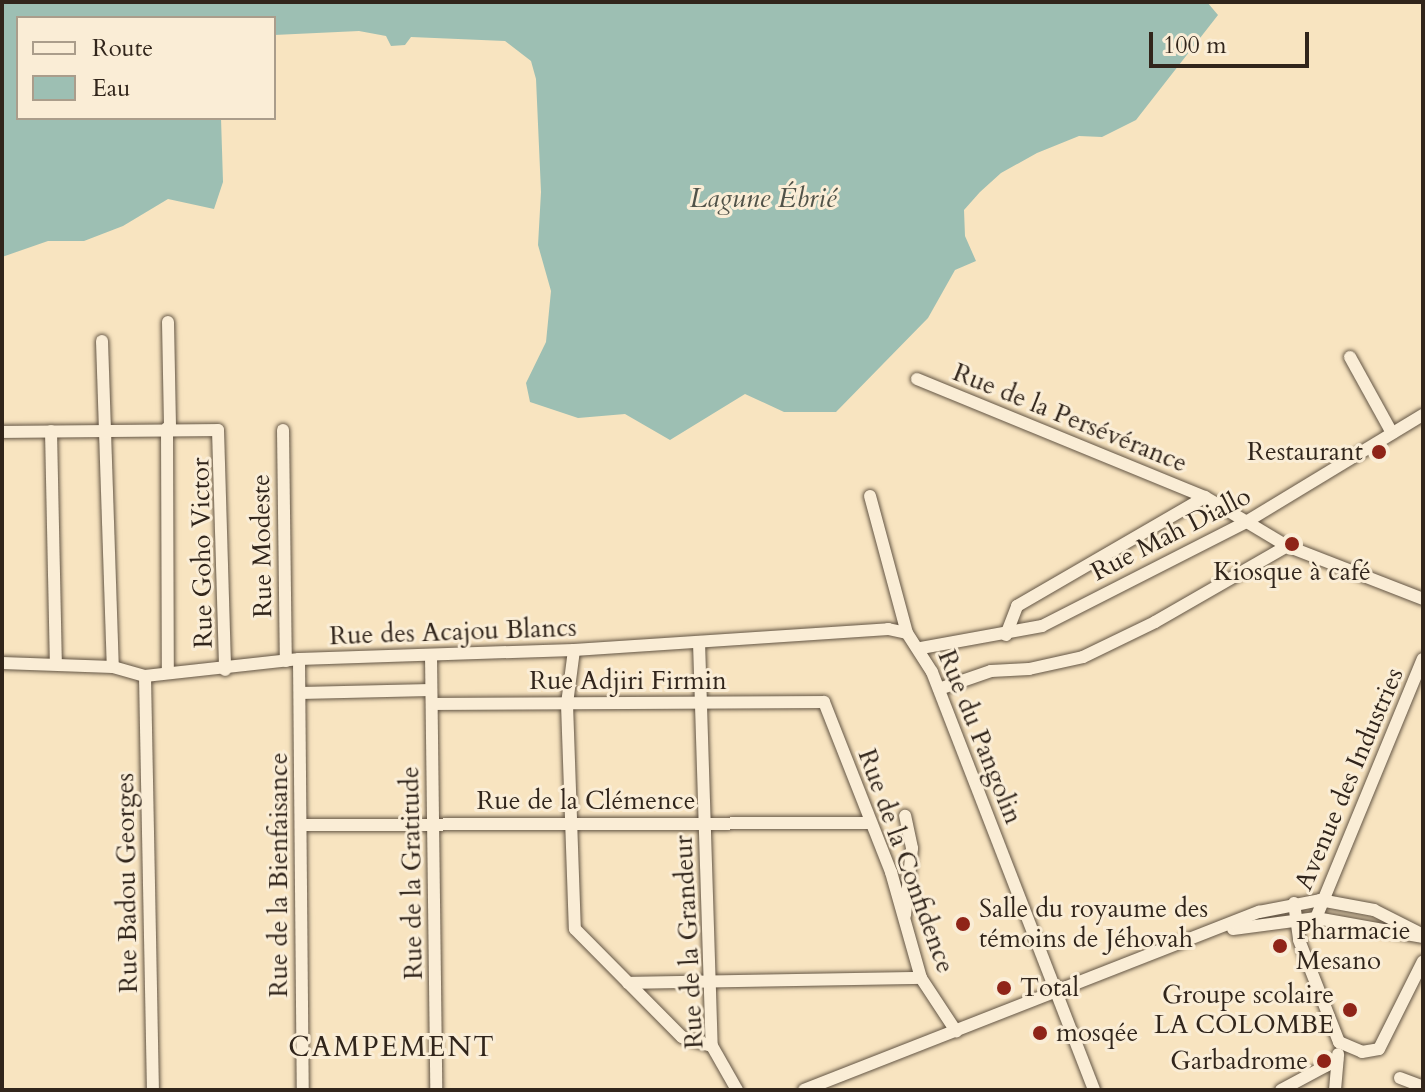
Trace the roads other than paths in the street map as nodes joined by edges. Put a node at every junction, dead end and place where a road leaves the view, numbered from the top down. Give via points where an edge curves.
1 (168, 322) dead end
2 (102, 341) dead end
3 (1350, 357) dead end
4 (917, 379) dead end
5 (1423, 415) edge
6 (168, 428) junction
7 (109, 430) junction
8 (283, 430) dead end
9 (51, 431) junction
10 (2, 432) edge
11 (1392, 433) junction
12 (870, 496) dead end
13 (1205, 497) junction
14 (1246, 522) junction
15 (1287, 546) junction
16 (1423, 599) edge
17 (907, 633) junction
18 (1006, 635) junction
19 (699, 642) junction
20 (921, 648) junction
21 (574, 650) junction
22 (431, 655) junction
23 (1423, 659) edge
24 (293, 660) junction
25 (2, 663) edge
26 (56, 664) junction
27 (113, 667) junction
28 (225, 670) junction
29 (168, 673) junction
30 (145, 676) junction
31 (939, 689) junction
32 (300, 693) junction
33 (431, 697) junction
34 (824, 702) joint
35 (699, 703) junction
36 (567, 704) junction
37 (905, 816) dead end
38 (571, 821) junction
39 (705, 822) junction
40 (871, 823) junction
41 (433, 824) junction
42 (301, 825) junction
43 (1320, 900) junction
44 (1294, 903) junction
45 (1316, 918) junction
46 (1294, 920) junction
47 (904, 922) junction
48 (1218, 932) junction
49 (1423, 936) edge
50 (1423, 961) edge
51 (921, 978) junction
52 (707, 982) junction
53 (628, 983) junction
54 (1057, 993) junction
55 (956, 1031) junction
56 (1339, 1042) junction
57 (712, 1046) junction
58 (1337, 1060) junction
59 (1400, 1078) dead end
60 (825, 1086) edge
61 (1423, 1087) edge
62 (153, 1090) edge
63 (303, 1090) edge
64 (436, 1090) edge
65 (737, 1090) edge
66 (804, 1090) edge
67 (1094, 1090) edge
68 (1281, 1090) edge
69 (1335, 1090) edge

1 - 6 street
2 - 7 street
3 - 11 street
4 - 13 street, Rue de la Persévérance
5 - 11 street, Rue Mah Diallo
6 - 7 street
6 - 28 street, Rue Goho Victor via 215,429 222,436
6 - 29 street
7 - 9 street
7 - 27 street
8 - 24 street, Rue Modeste
9 - 10 street
9 - 26 street
11 - 14 street, Rue Mah Diallo
12 - 17 street, Rue du Pangolin
13 - 14 street, Rue de la Persévérance
13 - 18 street via 1017,606
14 - 15 street, Rue de la Persévérance
14 - 18 street, Rue Mah Diallo via 1042,626
15 - 16 street, Rue de la Persévérance
15 - 31 street via 1083,657 991,671
17 - 19 street, Rue des Acajou Blancs via 888,629
17 - 20 street, Rue du Pangolin
18 - 20 street, Rue Mah Diallo
19 - 21 street, Rue des Acajou Blancs
19 - 35 street, Rue de la Grandeur
20 - 31 street, Rue du Pangolin
21 - 22 street, Rue des Acajou Blancs
21 - 36 street
22 - 24 street, Rue des Acajou Blancs
22 - 33 street, Rue de la Gratitude
23 - 43 street, Avenue des Industries
24 - 28 street, Rue des Acajou Blancs
24 - 32 street, Rue de la Bienfaisance
25 - 26 street, Rue des Acajou Blancs
26 - 27 street, Rue des Acajou Blancs
27 - 30 street, Rue des Acajou Blancs
28 - 29 street, Rue des Acajou Blancs
29 - 30 street, Rue des Acajou Blancs
30 - 62 street, Rue Badou Georges
31 - 54 street, Rue du Pangolin
32 - 33 street, Rue Adjiri Firmin
32 - 42 street, Rue de la Bienfaisance
33 - 36 street, Rue Adjiri Firmin
33 - 41 street, Rue de la Gratitude
34 - 35 street, Rue Adjiri Firmin
34 - 40 street, Rue de la Confidence
35 - 36 street, Rue Adjiri Firmin
35 - 39 street, Rue de la Grandeur
36 - 38 street
37 - 47 street via 912,848
38 - 39 street, Rue de la Clémence
38 - 41 street, Rue de la Clémence
38 - 53 street via 575,929
39 - 40 street, Rue de la Clémence
39 - 52 street, Rue de la Grandeur
40 - 47 street, Rue de la Confidence
41 - 42 street, Rue de la Clémence
41 - 64 street, Rue de la Gratitude
42 - 63 street, Rue de la Bienfaisance
43 - 44 street
43 - 45 street, Avenue des Industries
43 - 49 street via 1384,914
44 - 46 street
44 - 48 street via 1259,912
45 - 46 street
45 - 49 street
46 - 48 street
46 - 56 street
47 - 51 street, Rue de la Confidence
48 - 54 street
50 - 56 street via 1379,1049 1362,1052
51 - 52 street
51 - 55 street, Rue de la Confidence
52 - 53 street
52 - 57 street, Rue de la Grandeur
53 - 57 street via 682,1037
54 - 55 street
54 - 67 street, Rue du Pangolin
55 - 60 street
56 - 58 street
57 - 65 street, Rue de la Grandeur
58 - 68 street
58 - 69 street
59 - 61 street
60 - 66 street

